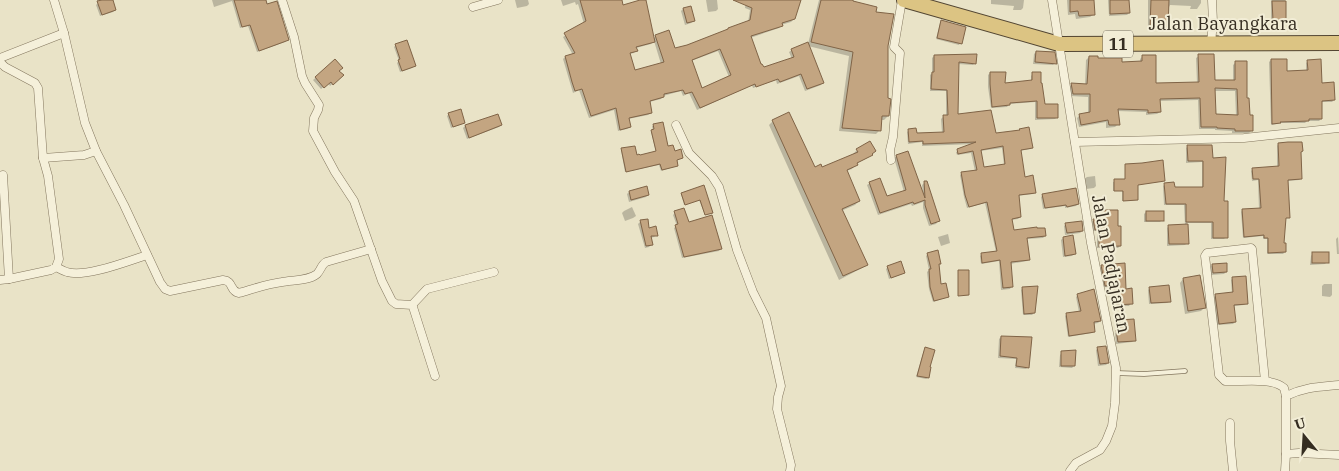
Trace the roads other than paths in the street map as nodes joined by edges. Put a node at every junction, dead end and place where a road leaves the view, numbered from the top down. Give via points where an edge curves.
1 (54, 0) edge
2 (282, 0) edge
3 (498, 0) edge
4 (903, 0) edge
5 (1052, 0) edge
6 (1212, 0) edge
7 (473, 7) dead end
8 (64, 33) junction
9 (1339, 42) edge
10 (1210, 43) junction
11 (1059, 44) junction
12 (0, 58) edge
13 (0, 62) edge
14 (676, 125) dead end
15 (1339, 128) edge
16 (1075, 142) junction
17 (96, 151) junction
18 (43, 158) junction
19 (890, 160) dead end
20 (3, 174) dead end
21 (3, 226) edge
22 (371, 249) junction
23 (147, 255) junction
24 (56, 267) junction
25 (494, 272) dead end
26 (9, 279) junction
27 (0, 280) edge
28 (412, 305) junction
29 (1185, 371) dead end
30 (1116, 373) junction
31 (435, 376) dead end
32 (1266, 382) junction
33 (1339, 386) edge
34 (1286, 396) junction
35 (1230, 423) dead end
36 (1286, 454) junction
37 (1339, 455) edge
38 (790, 471) edge
39 (1070, 471) edge
40 (1233, 471) edge
41 (1285, 471) edge

1 - 8 street
2 - 22 street via 302,76 319,105 313,131 354,201
3 - 7 street
4 - 11 highway, Jalan Bayangkara / 11
4 - 19 street via 894,47 900,54
5 - 11 street, Jalan Padjajaran
6 - 10 street
8 - 12 street
8 - 17 street
9 - 10 highway, Jalan Bayangkara / 11
10 - 11 highway, Jalan Bayangkara / 11
11 - 16 street, Jalan Padjajaran
13 - 18 street via 37,85
14 - 38 street via 689,153 719,187 752,292 766,318 781,386 777,409
15 - 16 street via 1244,138
16 - 30 street, Jalan Padjajaran via 1090,243
17 - 18 street
17 - 23 street
18 - 24 street via 55,224
20 - 21 street
21 - 26 street
22 - 23 street via 326,262 311,277 239,293 223,280 170,291 165,289
22 - 28 street via 392,301
23 - 24 street via 83,273 68,273
24 - 26 street
25 - 28 street via 427,289
26 - 27 street
28 - 31 street
29 - 30 lane
30 - 39 street, Jalan Padjajaran via 1112,426 1106,441 1100,450 1076,463
32 - 32 street via 1225,381 1219,375 1207,253 1252,249
32 - 34 street via 1282,386
33 - 34 street via 1312,387
34 - 36 street
35 - 40 street
36 - 37 street
36 - 41 street

